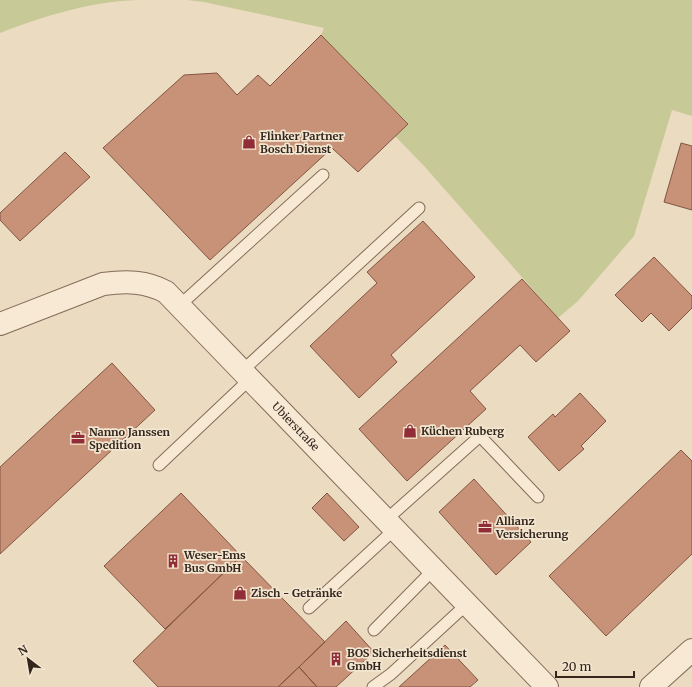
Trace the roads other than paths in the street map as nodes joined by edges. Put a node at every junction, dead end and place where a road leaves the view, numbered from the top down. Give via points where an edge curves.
1 (323, 175) dead end
2 (420, 208) dead end
3 (179, 306) junction
4 (0, 324) edge
5 (246, 375) junction
6 (159, 465) dead end
7 (538, 497) dead end
8 (390, 524) junction
9 (434, 569) junction
10 (467, 604) junction
11 (310, 608) dead end
12 (374, 630) dead end
13 (692, 650) edge
14 (373, 687) edge
15 (548, 687) edge
16 (651, 687) edge

1 - 3 lane
2 - 5 lane
3 - 4 street, Ubierstraße via 166,292 155,286 121,281 103,284
3 - 5 street, Ubierstraße
5 - 6 lane
5 - 8 street, Ubierstraße
7 - 8 lane via 480,436
8 - 9 street, Ubierstraße
8 - 11 lane
9 - 10 street, Ubierstraße
9 - 12 lane
10 - 14 lane via 391,674
10 - 15 street, Ubierstraße
13 - 16 street

